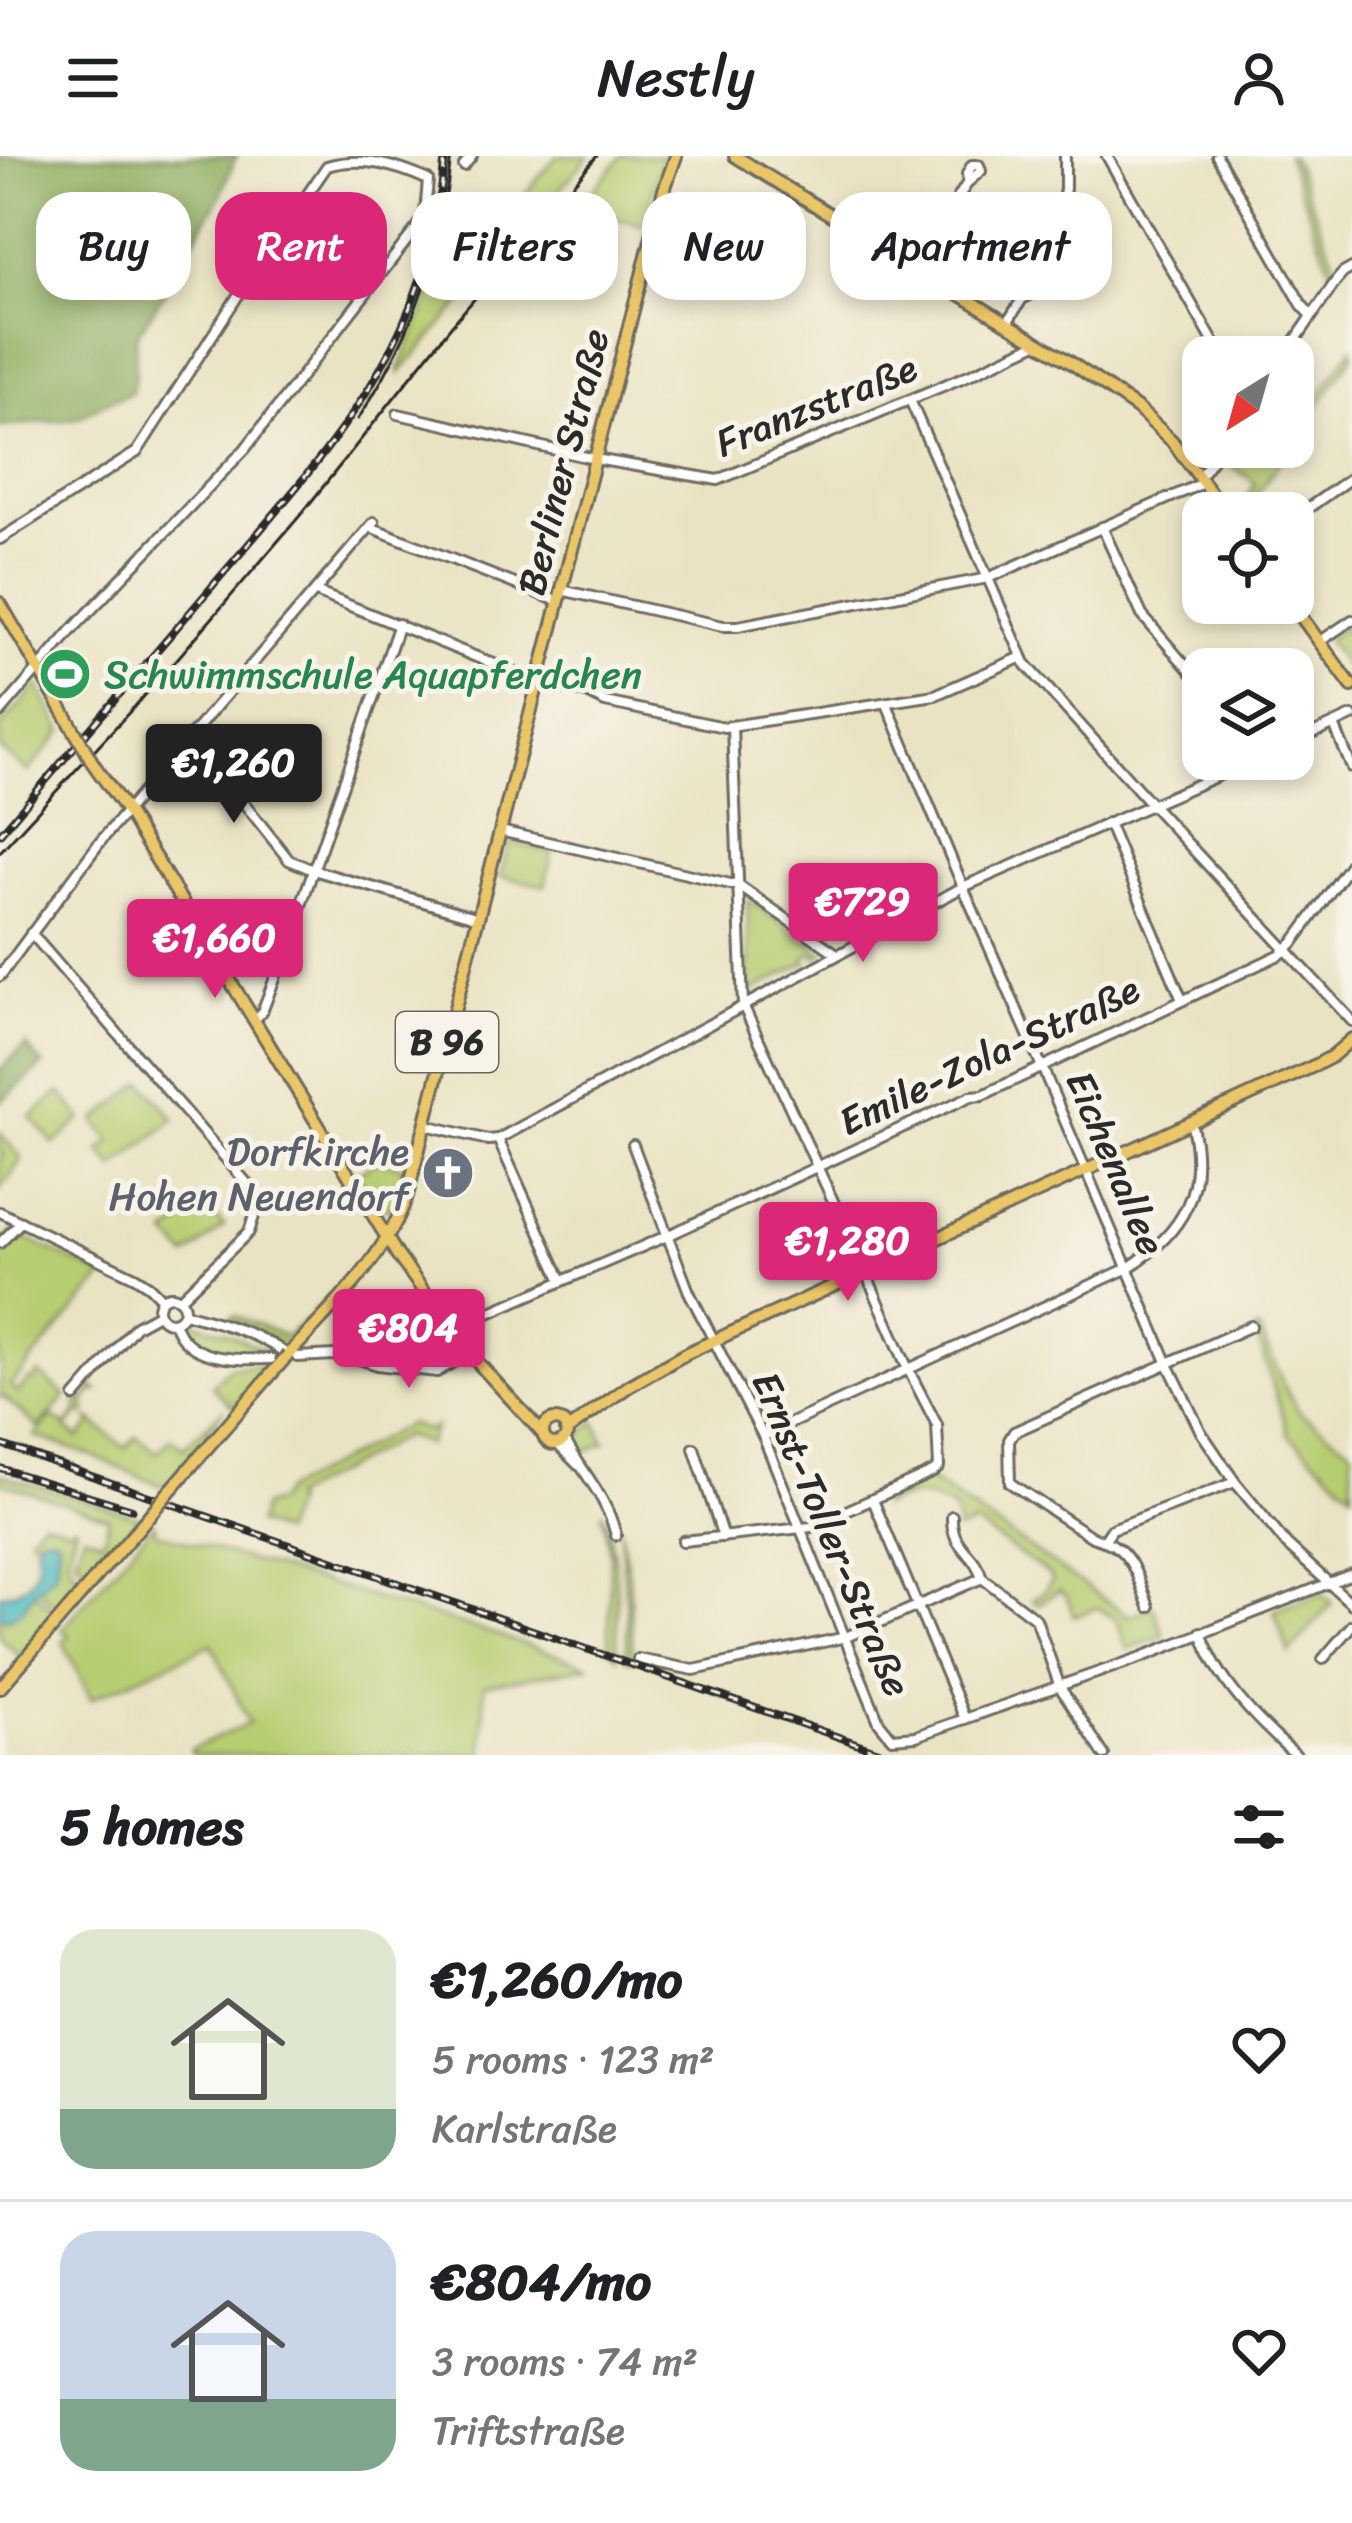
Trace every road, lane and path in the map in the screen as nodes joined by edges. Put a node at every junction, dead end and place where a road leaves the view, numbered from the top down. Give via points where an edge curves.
1 (472, 156) edge
2 (673, 156) edge
3 (735, 156) edge
4 (1065, 156) edge
5 (1107, 156) edge
6 (1217, 156) edge
7 (464, 166) dead end
8 (968, 182) dead end
9 (962, 192) edge
10 (1064, 192) edge
11 (830, 214) edge
12 (1352, 268) edge
13 (970, 300) edge
14 (1021, 300) edge
15 (1312, 316) junction
16 (1007, 323) junction
17 (1210, 336) edge
18 (1298, 336) edge
19 (1038, 342) junction
20 (910, 400) junction
21 (398, 414) dead end
22 (595, 459) junction
23 (1209, 468) edge
24 (1352, 477) edge
25 (1202, 479) junction
26 (1211, 492) edge
27 (1314, 504) edge
28 (1102, 527) junction
29 (0, 539) edge
30 (988, 578) junction
31 (316, 592) junction
32 (560, 595) junction
33 (0, 603) edge
34 (1352, 620) edge
35 (399, 624) junction
36 (1306, 624) edge
37 (1319, 642) junction
38 (1022, 657) junction
39 (1182, 662) edge
40 (39, 667) junction
41 (538, 682) junction
42 (1351, 682) edge
43 (887, 704) junction
44 (0, 712) edge
45 (1352, 716) edge
46 (1334, 725) junction
47 (732, 726) junction
48 (1314, 734) edge
49 (190, 735) junction
50 (1352, 768) edge
51 (1209, 780) edge
52 (1152, 805) junction
53 (127, 810) junction
54 (1108, 824) junction
55 (500, 831) junction
56 (1352, 862) edge
57 (314, 870) junction
58 (739, 886) junction
59 (963, 887) junction
60 (479, 918) junction
61 (32, 933) junction
62 (1288, 950) junction
63 (837, 954) junction
64 (0, 976) edge
65 (1182, 1000) junction
66 (742, 1005) junction
67 (254, 1020) junction
68 (1352, 1021) edge
69 (1352, 1039) edge
70 (1042, 1066) junction
71 (1190, 1122) junction
72 (426, 1126) junction
73 (498, 1138) junction
74 (633, 1145) dead end
75 (817, 1167) junction
76 (1086, 1170) junction
77 (0, 1212) edge
78 (21, 1222) junction
79 (669, 1235) junction
80 (386, 1238) junction
81 (0, 1244) edge
82 (1128, 1268) junction
83 (865, 1271) junction
84 (562, 1281) junction
85 (162, 1299) junction
86 (180, 1299) junction
87 (184, 1313) junction
88 (158, 1314) junction
89 (484, 1315) dead end
90 (174, 1322) junction
91 (1250, 1326) dead end
92 (713, 1340) junction
93 (469, 1353) junction
94 (285, 1356) junction
95 (1168, 1364) junction
96 (908, 1369) junction
97 (75, 1397) dead end
98 (545, 1428) junction
99 (562, 1434) junction
100 (763, 1436) junction
101 (694, 1448) dead end
102 (1235, 1482) junction
103 (873, 1500) junction
104 (952, 1516) dead end
105 (802, 1529) junction
106 (616, 1535) dead end
107 (723, 1537) junction
108 (1104, 1540) junction
109 (683, 1541) dead end
110 (1352, 1574) edge
111 (982, 1578) junction
112 (1327, 1582) junction
113 (1352, 1604) edge
114 (916, 1606) junction
115 (1149, 1607) dead end
116 (1352, 1625) edge
117 (1202, 1632) junction
118 (845, 1636) junction
119 (1323, 1658) dead end
120 (638, 1659) dead end
121 (1060, 1687) junction
122 (0, 1688) edge
123 (965, 1719) junction
124 (1290, 1753) edge
125 (1103, 1755) edge

1 - 7 street
2 - 22 main road, Berliner Straße / B 96
3 - 11 main road
4 - 10 street
5 - 17 street
6 - 15 street
8 - 9 street
12 - 15 street
13 - 16 main road
14 - 16 street
15 - 18 street
16 - 19 main road
19 - 20 street, Franzstraße
19 - 25 main road via 1138,409
20 - 22 street, Franzstraße via 726,479
20 - 30 street
21 - 22 street, Franzstraße
22 - 32 main road, Berliner Straße / B 96
23 - 25 street
24 - 27 street
25 - 26 main road
25 - 28 street
28 - 30 street
28 - 39 street via 1142,615
29 - 40 street via 137,452 327,166 382,160 426,178 422,221 245,449
30 - 32 street via 730,627
30 - 38 street
31 - 32 street via 372,525
31 - 35 street
31 - 49 street
32 - 41 main road, Berliner Straße / B 96
33 - 40 main road
34 - 37 street
35 - 41 street
35 - 57 street
36 - 37 main road
37 - 42 main road
38 - 43 street via 943,693
38 - 52 street
40 - 44 street
40 - 53 main road, bridge
41 - 47 street
41 - 55 main road, Berliner Straße / B 96
43 - 47 street
43 - 59 street, Eichenallee
45 - 46 street
46 - 48 street
46 - 50 street
47 - 58 street
49 - 53 street
49 - 57 street via 289,860
51 - 52 street
52 - 54 street
52 - 62 street
53 - 61 street
53 - 67 main road
54 - 59 street
54 - 65 street
55 - 58 street
55 - 60 main road, Berliner Straße / B 96
56 - 62 street, Emile-Zola-Straße
57 - 60 street
57 - 67 street
58 - 63 street
58 - 66 street
59 - 63 street
59 - 70 street, Eichenallee
60 - 72 main road, Berliner Straße / B 96
61 - 64 street
61 - 86 street via 252,1189 249,1232
62 - 65 street, Emile-Zola-Straße
62 - 68 street
63 - 66 street
65 - 70 street, Emile-Zola-Straße
66 - 73 street
66 - 75 street
67 - 80 main road
69 - 71 main road via 1331,1057
70 - 75 street, Emile-Zola-Straße
70 - 76 street, Eichenallee
71 - 76 main road
71 - 82 street via 1197,1146 1192,1194 1165,1241
72 - 73 street
72 - 80 main road, Berliner Straße / B 96
73 - 84 street
74 - 79 street, Ernst-Toller-Straße
75 - 79 street, Emile-Zola-Straße
75 - 83 street
76 - 82 street, Eichenallee
76 - 83 main road
77 - 78 street
78 - 81 street
78 - 85 street via 135,1277
79 - 84 street, Emile-Zola-Straße
79 - 92 street, Ernst-Toller-Straße
80 - 93 main road
80 - 94 main road, B 96
82 - 95 street, Eichenallee
82 - 96 street
83 - 92 main road
83 - 96 street
84 - 89 street, Emile-Zola-Straße
85 - 86 street
85 - 88 street
86 - 87 street
87 - 90 street
87 - 94 street via 233,1327
88 - 90 street
88 - 97 street via 136,1326
90 - 94 street via 184,1342 218,1358
91 - 95 street
92 - 99 main road
92 - 100 street, Ernst-Toller-Straße
93 - 94 street via 437,1372 335,1355
93 - 98 main road
94 - 122 main road, B 96, bridge
95 - 102 street, Eichenallee
95 - 108 street via 1010,1436 1010,1483
96 - 100 street
96 - 103 street via 937,1425 939,1467
98 - 99 main road via 554,1420
98 - 99 main road via 546,1440
99 - 106 street via 574,1464 599,1490
100 - 105 street, Ernst-Toller-Straße
101 - 107 street
102 - 108 street via 1112,1529
102 - 112 street, Eichenallee
103 - 105 street
103 - 114 street
104 - 111 street via 954,1538
105 - 107 street
105 - 118 street, Ernst-Toller-Straße
107 - 109 street
108 - 115 street via 1128,1556
110 - 112 street
111 - 114 street
111 - 121 street via 1036,1618
112 - 113 street, Eichenallee
112 - 117 street
114 - 118 street
114 - 123 street
116 - 119 street
117 - 121 street
117 - 124 street via 1249,1711
118 - 120 street via 694,1670
118 - 123 street, Ernst-Toller-Straße via 892,1738
121 - 123 street
121 - 125 street

